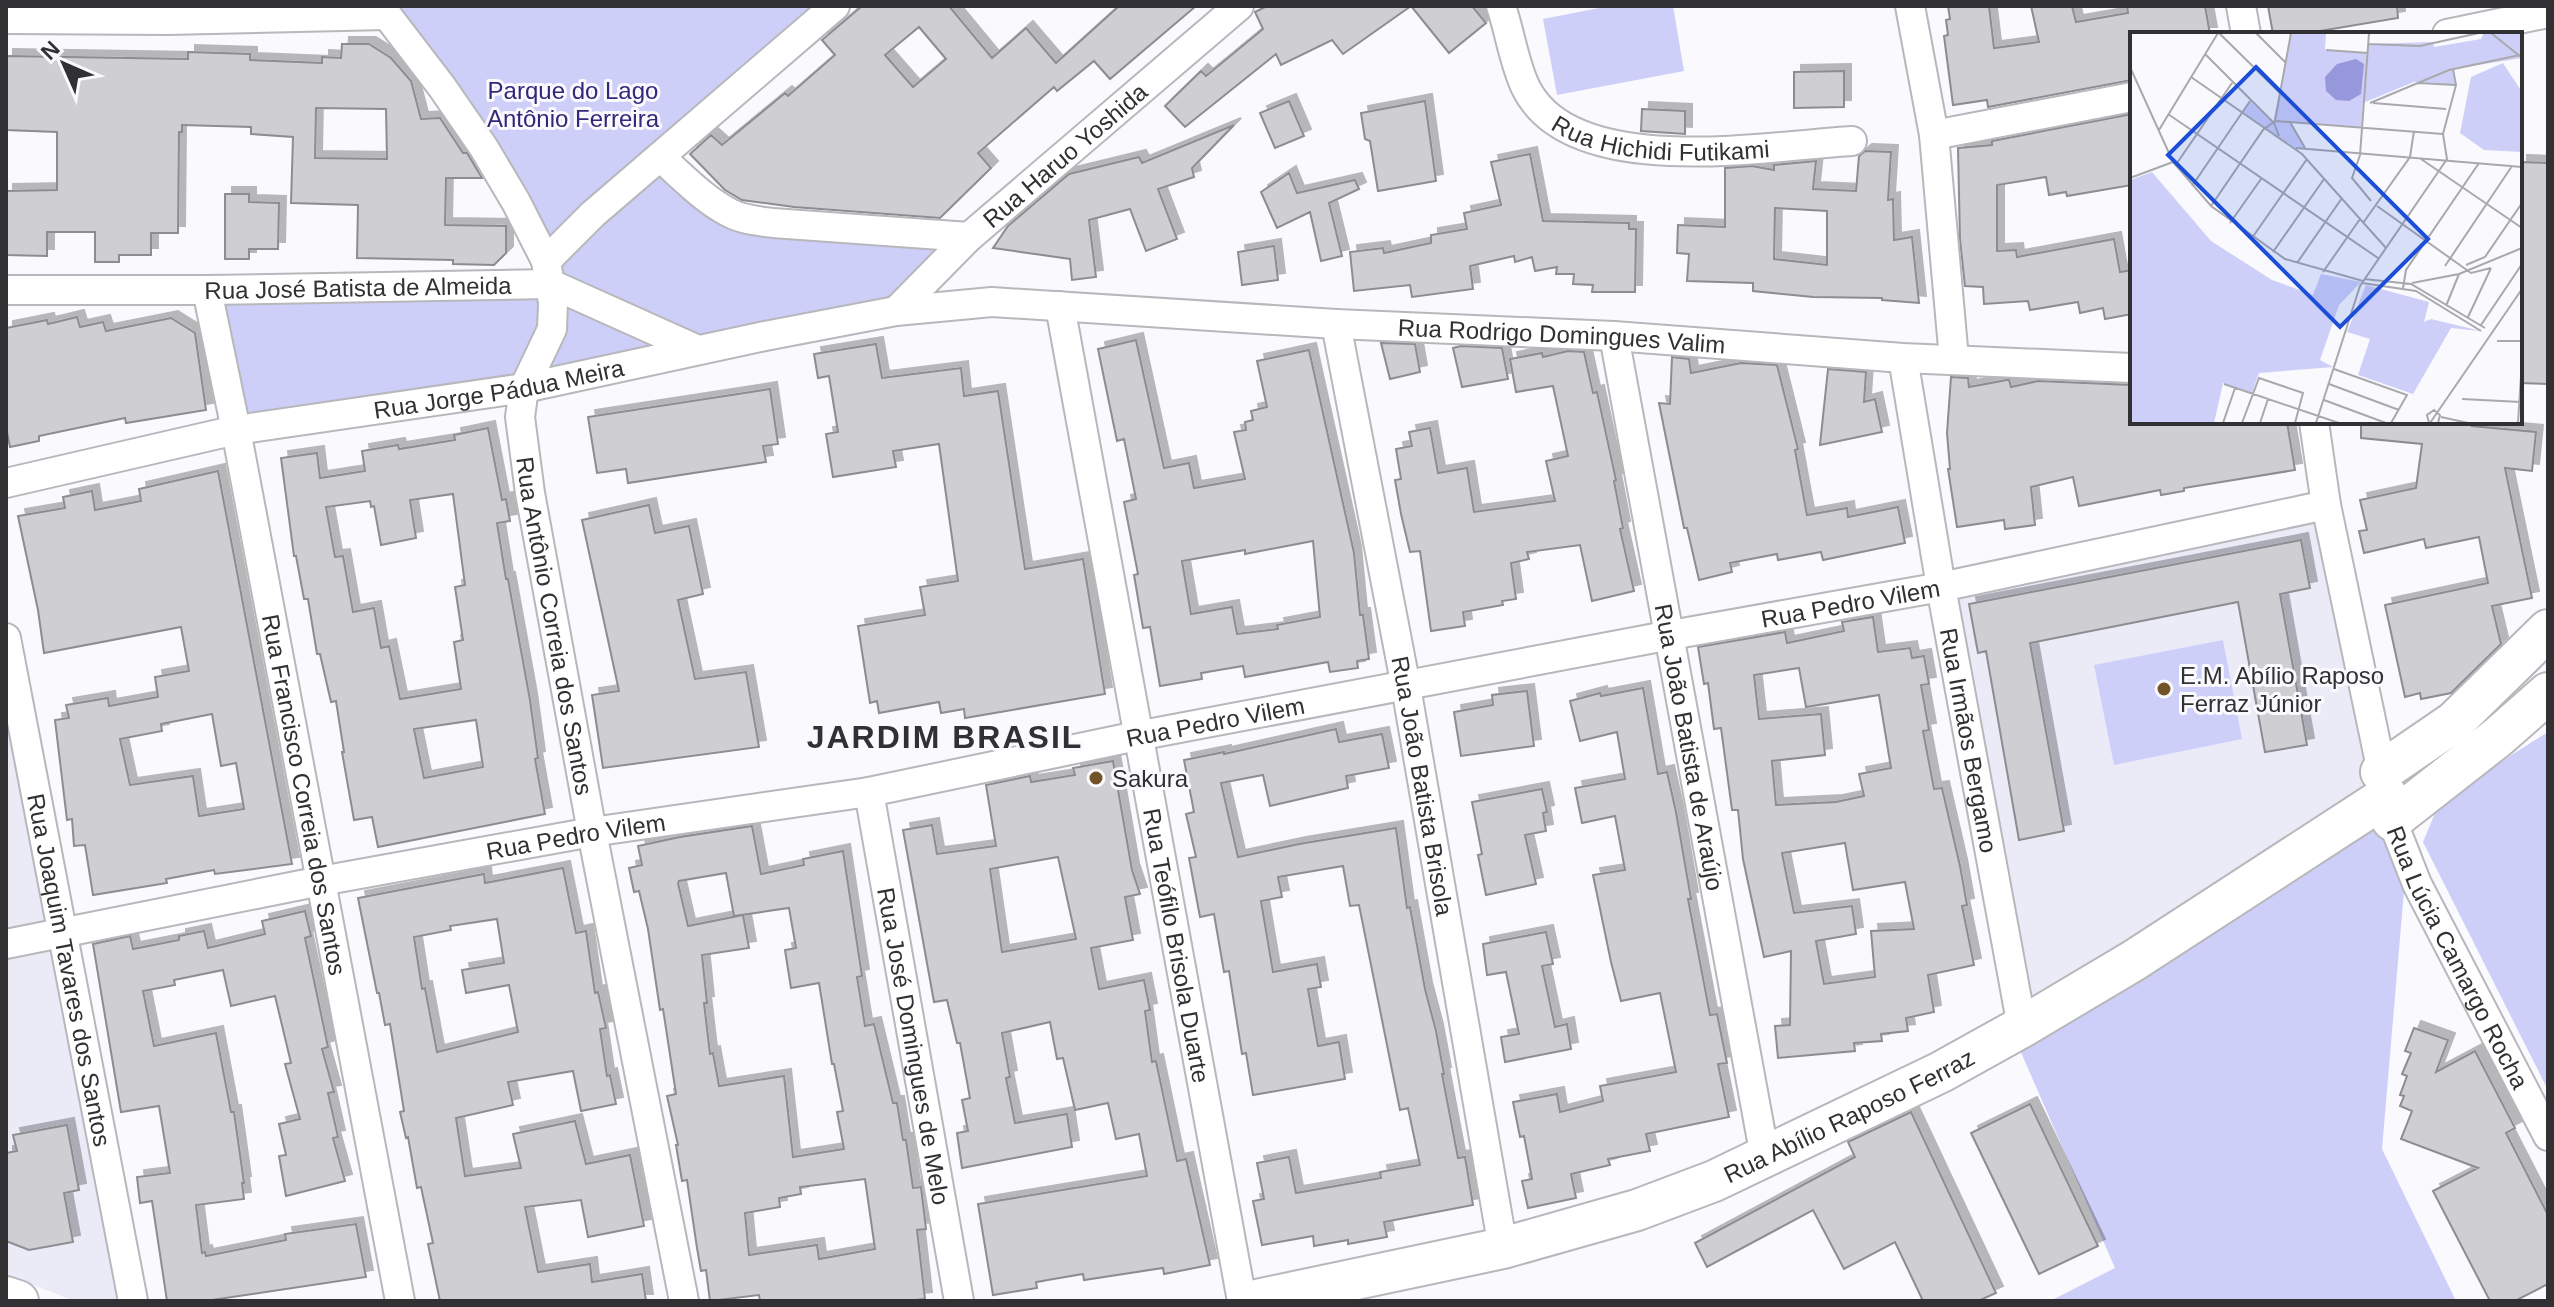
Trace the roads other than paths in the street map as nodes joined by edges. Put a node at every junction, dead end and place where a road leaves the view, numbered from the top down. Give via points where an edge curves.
1 (835, 6) edge
2 (1239, 6) edge
3 (1501, 6) edge
4 (1910, 6) edge
5 (2241, 6) edge
6 (384, 10) edge
7 (2548, 10) edge
8 (6, 19) edge
9 (2246, 32) edge
10 (2455, 32) edge
11 (2130, 97) edge
12 (1934, 135) junction
13 (1852, 141) dead end
14 (660, 157) junction
15 (969, 237) junction
16 (549, 273) junction
17 (6, 290) edge
18 (207, 290) junction
19 (992, 302) joint
20 (1060, 306) junction
21 (896, 311) junction
22 (1336, 324) junction
23 (1614, 336) junction
24 (698, 350) junction
25 (1903, 358) junction
26 (1954, 359) junction
27 (2130, 368) edge
28 (524, 388) junction
29 (2314, 424) edge
30 (236, 430) junction
31 (6, 483) edge
32 (2326, 505) junction
33 (1941, 587) junction
34 (2548, 630) edge
35 (1671, 635) junction
36 (6, 638) edge
37 (1406, 687) junction
38 (2548, 693) edge
39 (1137, 736) junction
40 (869, 792) junction
41 (2387, 796) junction
42 (592, 832) junction
43 (321, 881) junction
44 (64, 933) junction
45 (6, 944) edge
46 (2022, 1027) junction
47 (2548, 1136) edge
48 (1765, 1157) junction
49 (1503, 1248) junction
50 (6, 1297) edge
51 (18, 1301) edge
52 (133, 1301) edge
53 (400, 1301) edge
54 (684, 1301) edge
55 (959, 1301) edge
56 (1242, 1301) edge
57 (1252, 1301) edge

1 - 14 street
2 - 15 street, Rua Haruo Yoshida
3 - 13 street, Rua Hichidi Futikami via 1526,88 1544,112 1568,130 1601,142 1682,153
4 - 12 street
5 - 9 street
6 - 8 street via 168,20
6 - 16 street via 484,148
7 - 10 street
11 - 12 street
12 - 26 street
14 - 15 street via 712,201 747,219
14 - 16 street via 593,214
15 - 21 street, Rua Haruo Yoshida
16 - 18 street, Rua José Batista de Almeida
16 - 24 street, Rua José Batista de Almeida
16 - 28 street, Rua Antônio Correia dos Santos via 552,329
17 - 18 street, Rua José Batista de Almeida
18 - 30 street, Rua Francisco Correia dos Santos
19 - 20 street, Rua Rodrigo Domingues Valim
19 - 21 street, Rua Jorge Pádua Meira
20 - 22 street, Rua Rodrigo Domingues Valim
20 - 39 street, Rua Teófilo Brisola Duarte
21 - 24 street, Rua Jorge Pádua Meira
22 - 23 street, Rua Rodrigo Domingues Valim
22 - 37 street, Rua João Batista Brisola
23 - 25 street, Rua Rodrigo Domingues Valim
23 - 35 street, Rua João Batista de Araújo
24 - 28 street, Rua Jorge Pádua Meira
25 - 26 street, Rua Rodrigo Domingues Valim
25 - 33 street, Rua Irmãos Bergamo
26 - 27 street, Rua Rodrigo Domingues Valim
28 - 30 street, Rua Jorge Pádua Meira
28 - 42 street, Rua Antônio Correia dos Santos via 520,417 530,493
29 - 32 street, Rua Lúcia Camargo Rocha
30 - 31 street, Rua Jorge Pádua Meira
30 - 43 street, Rua Francisco Correia dos Santos
32 - 33 street, Rua Pedro Vilem
32 - 41 street, Rua Lúcia Camargo Rocha
33 - 35 street, Rua Pedro Vilem
33 - 46 street, Rua Irmãos Bergamo
34 - 41 street
35 - 37 street, Rua Pedro Vilem
35 - 48 street, Rua João Batista de Araújo
36 - 44 street, Rua Joaquim Tavares dos Santos
37 - 39 street, Rua Pedro Vilem
37 - 49 street, Rua João Batista Brisola
38 - 41 street via 2498,737
39 - 40 street, Rua Pedro Vilem
39 - 56 street, Rua Teófilo Brisola Duarte
40 - 42 street, Rua Pedro Vilem
40 - 55 street, Rua José Domingues de Melo
41 - 46 street, Rua Abílio Raposo Ferraz
41 - 47 street, Rua Lúcia Camargo Rocha via 2417,884
42 - 43 street, Rua Pedro Vilem
42 - 54 street, Rua Antônio Correia dos Santos
43 - 44 street, Rua Pedro Vilem
43 - 53 street, Rua Francisco Correia dos Santos
44 - 45 street, Rua Pedro Vilem
44 - 52 street, Rua Joaquim Tavares dos Santos
46 - 48 street, Rua Abílio Raposo Ferraz
48 - 49 street, Rua Abílio Raposo Ferraz via 1637,1210
49 - 57 street, Rua Abílio Raposo Ferraz
50 - 51 street

